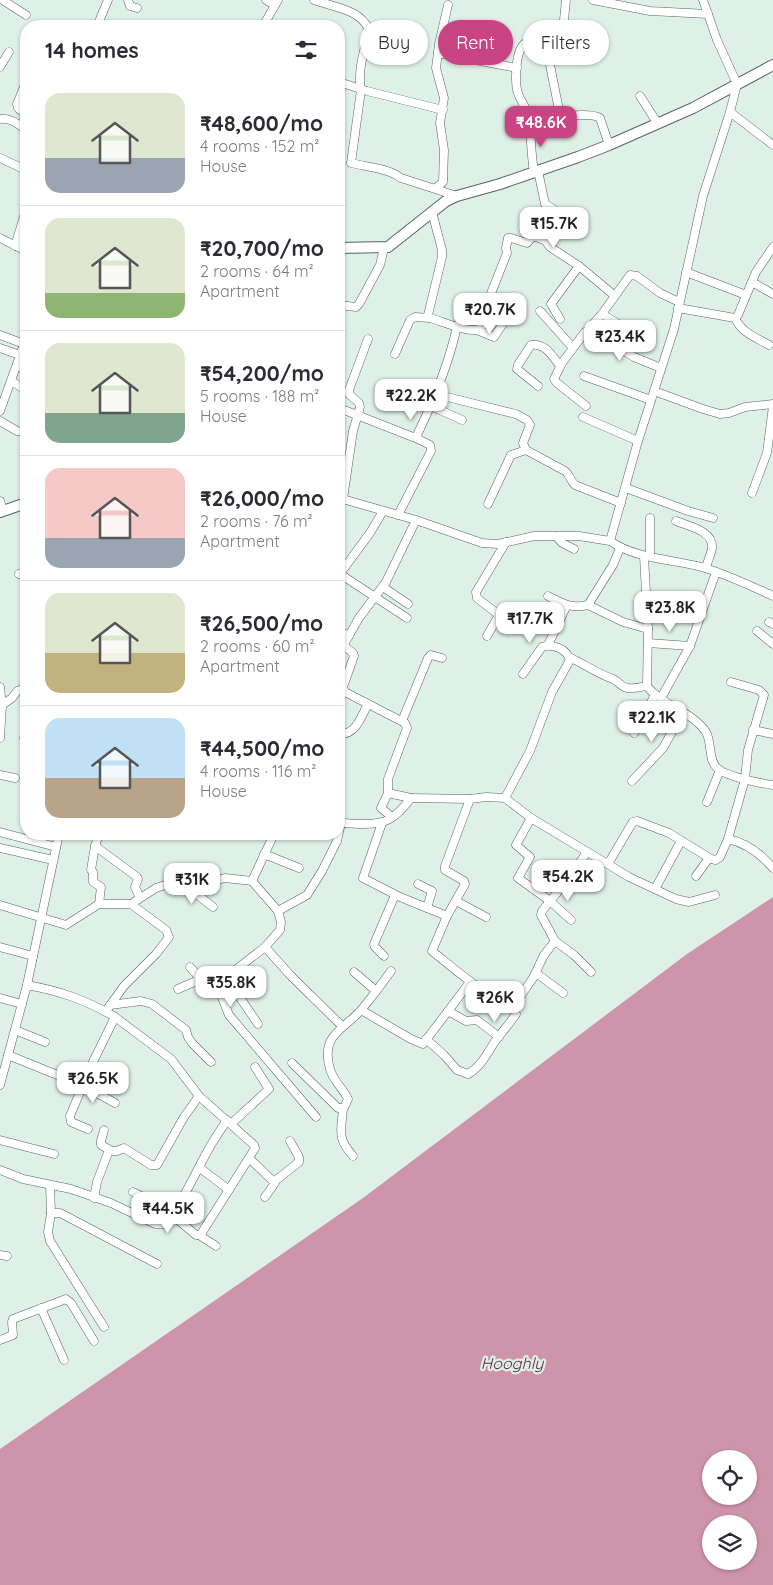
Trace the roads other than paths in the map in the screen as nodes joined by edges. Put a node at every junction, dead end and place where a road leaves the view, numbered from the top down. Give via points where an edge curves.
1 (108, 0) edge
2 (128, 0) edge
3 (266, 0) edge
4 (314, 0) edge
5 (566, 0) edge
6 (593, 0) edge
7 (703, 0) edge
8 (3, 1) edge
9 (276, 2) edge
10 (448, 5) dead end
11 (137, 8) dead end
12 (708, 14) junction
13 (26, 15) dead end
14 (100, 19) dead end
15 (266, 20) edge
16 (445, 20) edge
17 (565, 20) edge
18 (523, 46) edge
19 (9, 52) dead end
20 (438, 53) edge
21 (501, 65) edge
22 (773, 65) edge
23 (550, 66) dead end
24 (0, 67) edge
25 (517, 68) junction
26 (345, 84) edge
27 (737, 84) junction
28 (361, 90) junction
29 (640, 96) dead end
30 (20, 97) edge
31 (20, 110) edge
32 (443, 110) junction
33 (730, 112) junction
34 (0, 119) edge
35 (658, 124) junction
36 (20, 126) edge
37 (609, 144) junction
38 (773, 145) edge
39 (0, 158) edge
40 (20, 167) edge
41 (536, 172) junction
42 (436, 188) junction
43 (457, 196) junction
44 (432, 212) junction
45 (20, 230) edge
46 (0, 238) edge
47 (545, 240) junction
48 (15, 246) junction
49 (773, 247) edge
50 (20, 248) edge
51 (345, 248) edge
52 (384, 248) junction
53 (579, 266) junction
54 (686, 272) junction
55 (752, 282) junction
56 (773, 294) edge
57 (746, 295) junction
58 (615, 296) junction
59 (679, 305) junction
60 (345, 306) edge
61 (540, 311) dead end
62 (602, 314) junction
63 (508, 316) dead end
64 (430, 318) junction
65 (735, 318) junction
66 (560, 319) dead end
67 (456, 326) junction
68 (477, 330) junction
69 (588, 331) junction
70 (0, 335) edge
71 (368, 339) dead end
72 (20, 340) edge
73 (769, 344) dead end
74 (616, 346) junction
75 (0, 348) edge
76 (573, 348) junction
77 (394, 354) dead end
78 (20, 355) joint
79 (17, 365) junction
80 (560, 366) junction
81 (20, 367) edge
82 (661, 368) junction
83 (584, 376) dead end
84 (11, 381) junction
85 (20, 386) edge
86 (538, 386) dead end
87 (654, 391) junction
88 (435, 394) junction
89 (651, 400) junction
90 (773, 405) edge
91 (431, 406) junction
92 (586, 406) dead end
93 (345, 410) edge
94 (0, 412) edge
95 (357, 415) junction
96 (582, 417) dead end
97 (462, 420) dead end
98 (0, 421) edge
99 (20, 431) edge
100 (418, 439) junction
101 (638, 441) junction
102 (526, 450) junction
103 (345, 476) edge
104 (626, 488) junction
105 (752, 493) dead end
106 (345, 500) edge
107 (621, 503) junction
108 (20, 504) edge
109 (488, 504) dead end
110 (1, 508) edge
111 (382, 511) junction
112 (398, 515) junction
113 (650, 518) dead end
114 (713, 518) dead end
115 (416, 520) junction
116 (676, 521) dead end
117 (556, 536) junction
118 (506, 542) junction
119 (610, 542) junction
120 (620, 548) junction
121 (574, 549) dead end
122 (647, 556) junction
123 (345, 567) edge
124 (706, 568) junction
125 (716, 572) junction
126 (345, 579) edge
127 (382, 586) junction
128 (773, 595) edge
129 (548, 596) dead end
130 (374, 597) junction
131 (408, 604) dead end
132 (567, 605) junction
133 (588, 605) junction
134 (407, 618) dead end
135 (648, 629) junction
136 (757, 631) dead end
137 (345, 634) edge
138 (349, 636) junction
139 (488, 636) dead end
140 (345, 642) edge
141 (648, 643) junction
142 (773, 644) edge
143 (548, 645) junction
144 (690, 646) junction
145 (345, 650) edge
146 (569, 657) junction
147 (442, 658) dead end
148 (523, 674) dead end
149 (345, 681) edge
150 (731, 682) dead end
151 (647, 686) junction
152 (0, 687) edge
153 (20, 689) edge
154 (345, 694) edge
155 (658, 696) junction
156 (368, 704) junction
157 (2, 706) junction
158 (683, 712) junction
159 (402, 721) junction
160 (754, 730) junction
161 (345, 733) edge
162 (634, 733) dead end
163 (773, 734) edge
164 (0, 738) edge
165 (720, 770) junction
166 (0, 774) edge
167 (15, 778) dead end
168 (745, 779) junction
169 (632, 781) dead end
170 (773, 786) edge
171 (388, 793) junction
172 (411, 798) junction
173 (505, 798) junction
174 (470, 799) junction
175 (707, 802) dead end
176 (392, 817) junction
177 (532, 818) junction
178 (345, 823) edge
179 (382, 823) junction
180 (0, 832) edge
181 (20, 837) edge
182 (728, 839) junction
183 (30, 840) edge
184 (58, 840) edge
185 (97, 840) edge
186 (271, 840) edge
187 (337, 840) edge
188 (681, 841) junction
189 (95, 846) junction
190 (56, 847) junction
191 (0, 848) edge
192 (587, 852) junction
193 (264, 854) junction
194 (708, 858) junction
195 (53, 860) junction
196 (608, 864) junction
197 (299, 868) dead end
198 (773, 868) edge
199 (696, 876) dead end
200 (252, 881) junction
201 (418, 884) dead end
202 (185, 885) junction
203 (655, 889) junction
204 (395, 895) junction
205 (715, 895) dead end
206 (140, 898) junction
207 (456, 901) junction
208 (550, 901) junction
209 (99, 904) junction
210 (131, 904) junction
211 (0, 905) edge
212 (213, 907) dead end
213 (427, 908) junction
214 (278, 911) junction
215 (447, 916) junction
216 (41, 917) junction
217 (486, 918) dead end
218 (571, 920) dead end
219 (555, 941) junction
220 (0, 947) edge
221 (265, 947) junction
222 (33, 956) junction
223 (384, 956) dead end
224 (190, 968) dead end
225 (391, 971) dead end
226 (354, 972) dead end
227 (591, 972) dead end
228 (536, 973) junction
229 (226, 977) junction
230 (201, 979) junction
231 (216, 982) junction
232 (470, 982) junction
233 (27, 985) junction
234 (178, 990) dead end
235 (376, 991) junction
236 (562, 993) dead end
237 (0, 998) edge
238 (22, 1004) junction
239 (513, 1007) junction
240 (108, 1008) junction
241 (361, 1010) junction
242 (448, 1011) junction
243 (116, 1017) junction
244 (258, 1024) dead end
245 (342, 1026) junction
246 (15, 1030) junction
247 (499, 1037) junction
248 (426, 1040) junction
249 (45, 1042) dead end
250 (8, 1055) junction
251 (211, 1062) dead end
252 (292, 1063) dead end
253 (255, 1067) dead end
254 (0, 1085) edge
255 (82, 1085) junction
256 (199, 1096) junction
257 (115, 1103) dead end
258 (343, 1109) junction
259 (316, 1117) dead end
260 (229, 1122) junction
261 (88, 1129) dead end
262 (104, 1130) dead end
263 (0, 1140) edge
264 (290, 1141) dead end
265 (109, 1150) junction
266 (54, 1154) dead end
267 (353, 1156) dead end
268 (249, 1158) junction
269 (200, 1168) junction
270 (0, 1170) edge
271 (274, 1181) junction
272 (50, 1185) junction
273 (228, 1190) junction
274 (133, 1192) dead end
275 (265, 1197) dead end
276 (94, 1198) junction
277 (51, 1213) junction
278 (172, 1214) junction
279 (199, 1235) junction
280 (216, 1246) dead end
281 (157, 1264) dead end
282 (41, 1308) junction
283 (104, 1327) dead end
284 (0, 1340) edge
285 (94, 1341) dead end
286 (64, 1360) dead end

1 - 14 street
2 - 11 street via 130,6
3 - 9 street
4 - 28 street via 352,13 367,24 369,30 361,67
5 - 17 street
6 - 12 street via 650,11
7 - 12 street
8 - 13 street
9 - 15 street
10 - 16 street
12 - 27 street
18 - 25 street
19 - 24 street
20 - 32 street via 436,68 444,98
21 - 25 street
22 - 27 main road
23 - 37 street via 559,110 566,114 600,118
25 - 41 street via 516,88 529,115 530,150
26 - 28 street
27 - 33 street
27 - 35 main road
28 - 32 street
28 - 42 street via 351,163 384,170
29 - 35 street
30 - 31 street via 17,104
32 - 42 street via 440,123 444,150 443,182
33 - 38 street
33 - 54 street via 703,196
34 - 36 street
35 - 37 main road
37 - 41 main road
39 - 40 street
41 - 43 main road
41 - 47 street via 544,204 555,210
42 - 43 street
43 - 44 main road
44 - 52 main road
44 - 64 street via 442,257 428,312
45 - 48 street
46 - 48 street
47 - 53 street via 550,247
47 - 68 street via 534,236 527,243 508,238 507,253 481,328
48 - 50 street
49 - 55 street
51 - 52 main road
52 - 60 street via 380,265 359,304 356,307
53 - 58 street
53 - 66 street via 551,304
54 - 57 street
54 - 59 street
55 - 56 street
55 - 57 street
57 - 65 street
58 - 59 street via 628,276 633,275
58 - 62 street
59 - 65 street
59 - 82 street
61 - 76 street
62 - 69 street
62 - 74 street via 622,326
63 - 68 street via 494,337
64 - 67 street
64 - 77 street via 410,320
65 - 73 street via 744,332
67 - 68 street
67 - 88 street via 452,348
69 - 74 street
69 - 76 street
70 - 72 street
71 - 95 street via 349,390 351,397 359,403
74 - 82 street
75 - 78 street
76 - 80 street
78 - 79 street
79 - 81 street
79 - 84 street
80 - 86 street via 545,348 532,345 517,369
80 - 92 street via 555,381
82 - 87 street
83 - 89 street
84 - 85 street
84 - 94 street
87 - 89 street
87 - 90 street via 720,414 745,407
88 - 91 street
88 - 102 street via 516,414 528,420 530,425 523,443
89 - 101 street
90 - 105 street via 767,453
91 - 97 street
91 - 100 street
93 - 95 street
95 - 100 street
95 - 103 street
96 - 101 street
98 - 99 street
100 - 112 street via 432,448
101 - 104 street
102 - 107 street via 570,474 575,485
102 - 109 street via 511,455
104 - 107 street
104 - 114 street
106 - 111 street
107 - 119 street
108 - 110 main road
111 - 112 street
111 - 123 street via 370,534
112 - 115 street
113 - 122 street
115 - 118 street via 482,543
115 - 127 street
116 - 124 street via 703,532 709,538 712,548
117 - 118 street via 534,536
117 - 119 street via 579,536
117 - 121 street
118 - 139 street via 476,592 477,598 499,615
119 - 120 street
120 - 122 street
120 - 133 street via 614,564
122 - 124 street
122 - 135 street
124 - 125 street
125 - 128 street
125 - 144 street
126 - 130 street
127 - 130 street
127 - 131 street
129 - 132 street
130 - 134 street
130 - 138 street
132 - 133 street via 577,608
132 - 143 street
133 - 135 street via 622,622
135 - 141 street
136 - 142 street
137 - 138 street
138 - 140 street
141 - 144 street
141 - 151 street
143 - 146 street
143 - 148 street via 542,647
144 - 155 street
145 - 149 street via 353,652 354,656
146 - 151 street via 624,687
146 - 173 street via 530,751
147 - 159 street via 431,654 428,658
150 - 160 street via 763,693
151 - 155 street
152 - 157 street
153 - 157 street
154 - 156 street
155 - 158 street
155 - 162 street
156 - 159 street
156 - 161 street via 358,724
157 - 164 street
158 - 165 street via 705,731 713,762
158 - 169 street via 663,748
159 - 171 street via 407,728 388,779
160 - 163 street
160 - 168 street
165 - 168 street
165 - 175 street
166 - 167 street
168 - 170 street
168 - 182 street
171 - 172 street
171 - 176 street via 381,808
172 - 174 street
172 - 176 street
173 - 174 street
173 - 177 street
174 - 207 street via 445,866 445,870 465,882
176 - 179 street
177 - 192 street
177 - 208 street via 516,845 530,857 518,878
178 - 179 street
179 - 204 street via 363,878
180 - 181 street
182 - 194 street via 718,859
182 - 198 street via 748,846
183 - 190 street
184 - 190 street
185 - 189 street
186 - 193 street
187 - 214 street via 307,895
188 - 194 street
188 - 196 street via 662,830 635,821
188 - 203 street
189 - 206 street via 137,877 135,887
189 - 209 street via 91,870 93,882 101,887
190 - 195 street
191 - 195 street
192 - 196 street
192 - 208 street
193 - 197 street
193 - 200 street
194 - 199 street
195 - 216 street
196 - 203 street
200 - 202 street via 225,878 194,886
200 - 214 street
201 - 213 street via 432,891
202 - 206 street via 165,885
202 - 212 street
203 - 205 street via 682,902
204 - 213 street
204 - 223 street via 374,944
206 - 210 street
207 - 215 street
207 - 217 street
208 - 218 street
208 - 219 street via 541,915
209 - 210 street
209 - 216 street via 69,924
210 - 240 street via 166,930 169,937
211 - 216 street
213 - 215 street
214 - 221 street via 280,930
215 - 232 street via 432,951
216 - 222 street
219 - 227 street via 574,954
219 - 228 street
220 - 222 street
221 - 229 street
221 - 245 street
222 - 233 street
224 - 230 street
225 - 235 street
226 - 235 street
228 - 236 street
228 - 239 street
229 - 231 street
229 - 244 street
230 - 231 street via 206,984
230 - 234 street
231 - 259 street via 230,1015
232 - 239 street
232 - 242 street
233 - 238 street
233 - 240 street
235 - 241 street
237 - 238 street
238 - 246 street
239 - 247 street via 516,1014
240 - 243 street
240 - 251 street via 141,1001 152,1004 186,1030 192,1043
241 - 245 street
241 - 248 street via 420,1044
242 - 247 street via 466,1021 477,1020
242 - 248 street
243 - 255 street
243 - 256 street via 171,1059
245 - 258 street via 327,1051 330,1072 348,1099
246 - 249 street
246 - 250 street
247 - 248 street via 486,1058 468,1074 456,1070
250 - 254 street
250 - 255 street
252 - 258 street via 338,1108
253 - 260 street via 269,1089
255 - 257 street
255 - 261 street via 70,1119
256 - 260 street
256 - 265 street via 158,1166 124,1148
258 - 267 street via 340,1133 343,1145
260 - 268 street via 254,1145
260 - 269 street
262 - 265 street via 100,1143
263 - 266 street
264 - 271 street via 299,1162
265 - 276 street
268 - 271 street
268 - 273 street
269 - 273 street
269 - 278 street
270 - 272 street
271 - 275 street
272 - 276 street
272 - 277 street
273 - 279 street
274 - 278 street
276 - 278 street via 155,1224 163,1224
277 - 281 street via 60,1213
277 - 283 street via 50,1241
278 - 279 street
279 - 280 street
282 - 284 street via 13,1319 13,1335
282 - 285 street via 69,1300
282 - 286 street

